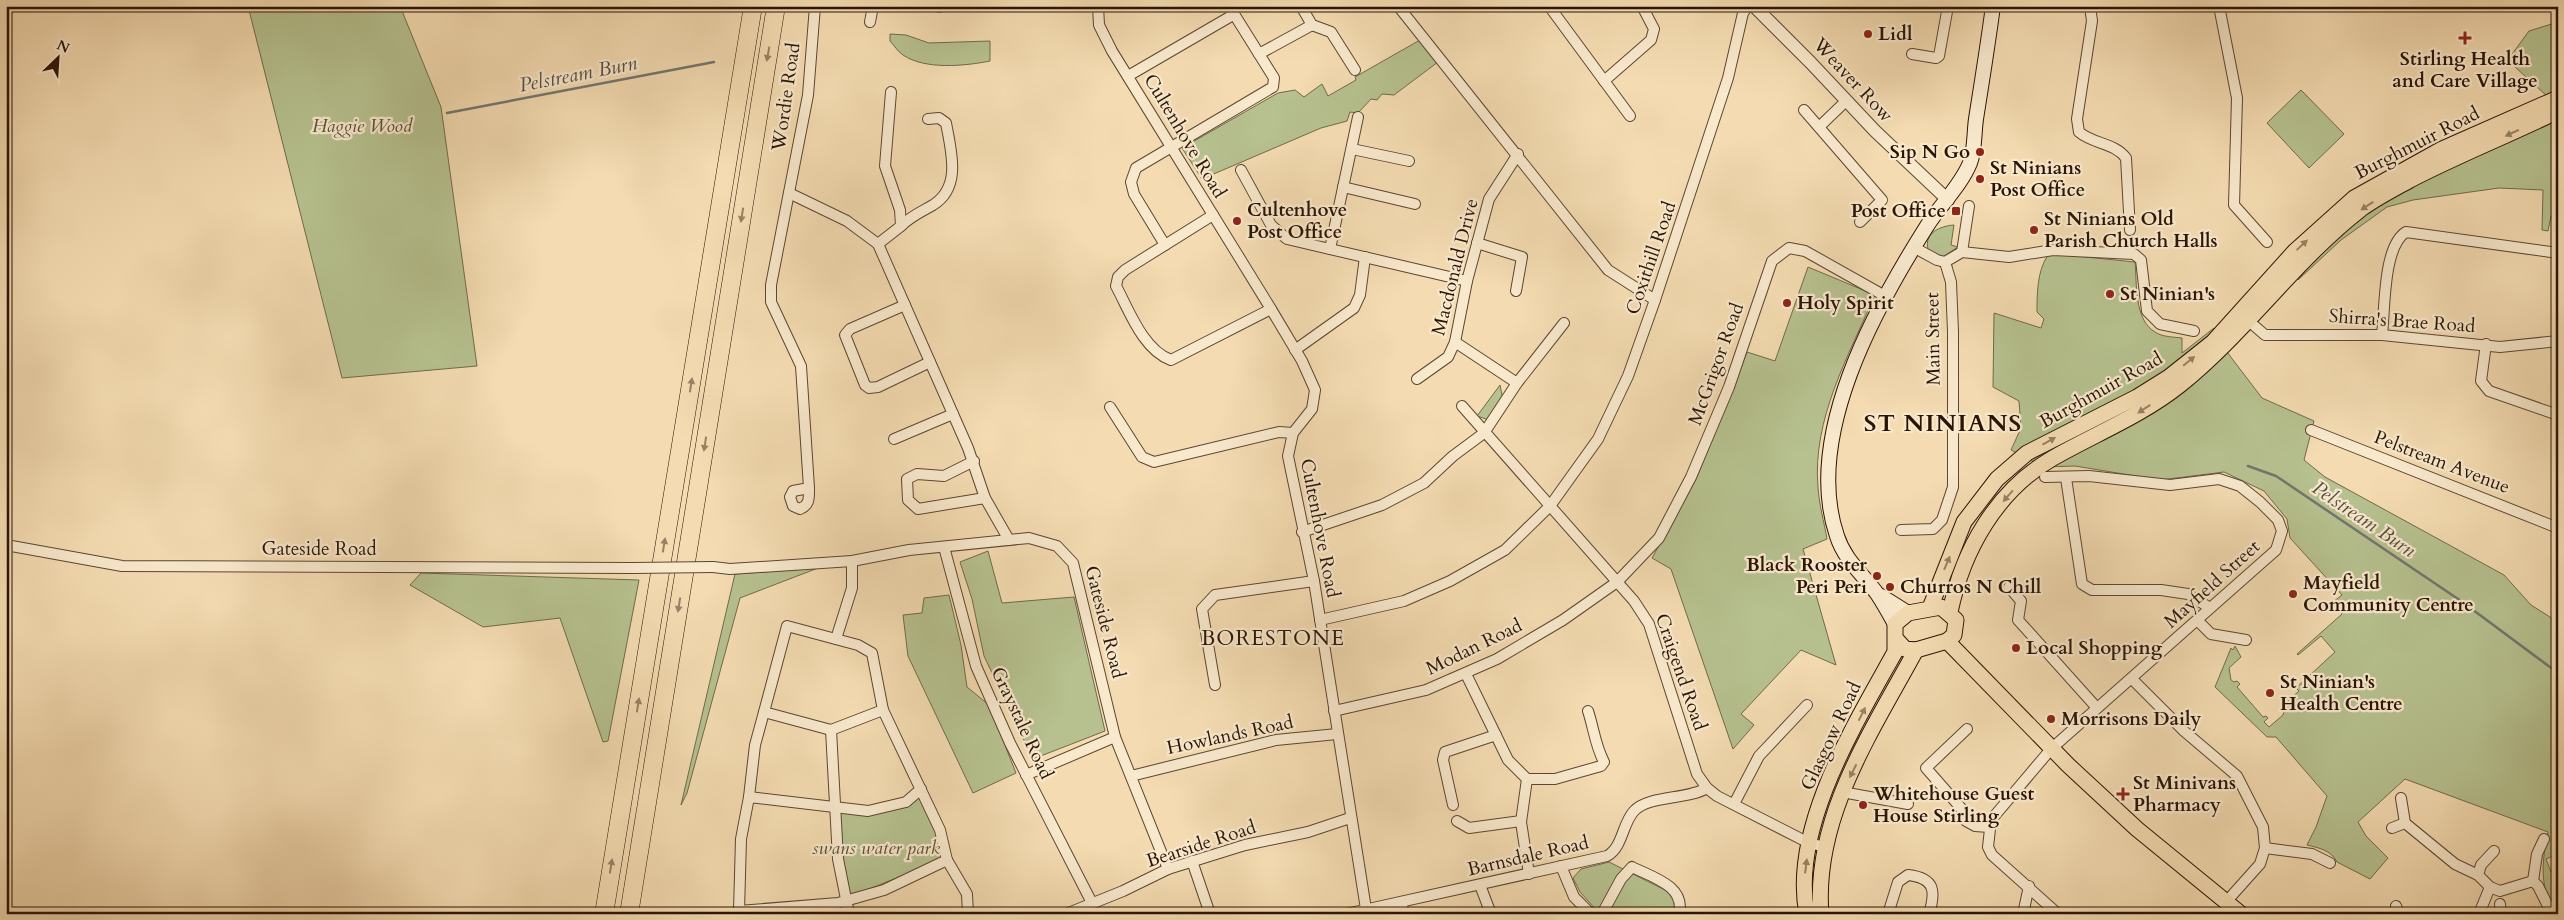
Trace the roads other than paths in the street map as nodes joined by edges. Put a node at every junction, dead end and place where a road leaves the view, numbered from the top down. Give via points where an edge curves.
1 (753, 6) edge
2 (776, 6) edge
3 (816, 6) edge
4 (872, 6) edge
5 (1098, 6) edge
6 (1301, 6) edge
7 (1398, 6) edge
8 (1549, 6) edge
9 (1642, 6) edge
10 (1748, 6) edge
11 (1754, 6) edge
12 (1948, 6) edge
13 (1993, 6) edge
14 (2090, 6) edge
15 (2219, 6) edge
16 (1231, 11) edge
17 (870, 22) dead end
18 (1312, 25) junction
19 (1258, 54) junction
20 (1912, 54) dead end
21 (1355, 70) dead end
22 (1128, 76) junction
23 (1604, 80) junction
24 (890, 92) dead end
25 (2558, 98) edge
26 (1846, 101) junction
27 (1804, 110) dead end
28 (2558, 111) edge
29 (1630, 116) dead end
30 (1358, 117) dead end
31 (928, 119) dead end
32 (1820, 128) junction
33 (1172, 148) junction
34 (1352, 149) junction
35 (1518, 154) junction
36 (1409, 161) dead end
37 (1241, 170) dead end
38 (1343, 187) junction
39 (788, 193) junction
40 (1948, 200) junction
41 (1415, 204) dead end
42 (1969, 206) dead end
43 (1213, 215) junction
44 (1860, 222) dead end
45 (901, 226) junction
46 (2130, 230) dead end
47 (2267, 242) dead end
48 (1476, 243) junction
49 (878, 244) junction
50 (1165, 245) junction
51 (1915, 248) junction
52 (1330, 249) junction
53 (1962, 252) junction
54 (2558, 253) edge
55 (1365, 257) junction
56 (1945, 262) junction
57 (1467, 281) junction
58 (1516, 291) dead end
59 (1884, 296) junction
60 (1655, 300) junction
61 (905, 305) junction
62 (1271, 309) junction
63 (2244, 318) junction
64 (1564, 323) dead end
65 (2194, 331) dead end
66 (2382, 335) junction
67 (2558, 341) edge
68 (1455, 342) junction
69 (2486, 344) junction
70 (1295, 350) junction
71 (930, 362) junction
72 (1417, 379) dead end
73 (1517, 383) junction
74 (1462, 406) dead end
75 (1110, 407) dead end
76 (953, 414) junction
77 (2558, 415) edge
78 (2311, 430) dead end
79 (1293, 433) junction
80 (1484, 433) junction
81 (894, 439) dead end
82 (974, 461) junction
83 (2045, 477) dead end
84 (2066, 478) junction
85 (809, 488) dead end
86 (986, 498) junction
87 (1550, 506) junction
88 (2557, 526) edge
89 (1901, 530) dead end
90 (1302, 532) junction
91 (1009, 540) junction
92 (6, 546) edge
93 (944, 548) junction
94 (852, 560) junction
95 (1314, 581) junction
96 (1617, 582) junction
97 (2009, 586) dead end
98 (1878, 594) junction
99 (1930, 608) junction
100 (2210, 608) junction
101 (1908, 613) junction
102 (1953, 616) junction
103 (1320, 620) junction
104 (2198, 621) junction
105 (1895, 631) junction
106 (836, 639) junction
107 (2246, 640) dead end
108 (1947, 642) junction
109 (1916, 650) junction
110 (1968, 661) junction
111 (1466, 674) junction
112 (2132, 679) junction
113 (1215, 685) dead end
114 (1807, 705) dead end
115 (2097, 708) junction
116 (882, 710) junction
117 (1334, 711) junction
118 (1588, 711) dead end
119 (764, 712) junction
120 (831, 730) junction
121 (1967, 730) dead end
122 (1337, 734) junction
123 (1496, 735) junction
124 (1116, 737) junction
125 (2051, 749) junction
126 (1026, 775) junction
127 (1131, 776) junction
128 (1527, 779) junction
129 (1707, 788) junction
130 (921, 789) junction
131 (1842, 792) junction
132 (749, 797) junction
133 (2401, 798) dead end
134 (1453, 804) dead end
135 (1734, 804) junction
136 (1908, 804) dead end
137 (835, 808) junction
138 (1350, 818) junction
139 (1458, 821) dead end
140 (1521, 821) junction
141 (2405, 823) junction
142 (1989, 827) junction
143 (2392, 828) dead end
144 (2544, 839) dead end
145 (1809, 843) junction
146 (1826, 847) junction
147 (2265, 848) junction
148 (2494, 851) dead end
149 (947, 860) junction
150 (1192, 862) junction
151 (2330, 863) dead end
152 (1562, 866) junction
153 (1168, 869) junction
154 (1529, 874) junction
155 (2478, 875) junction
156 (2533, 881) junction
157 (1480, 885) junction
158 (2029, 886) junction
159 (2490, 887) junction
160 (847, 900) junction
161 (1402, 902) junction
162 (2226, 902) junction
163 (1092, 903) junction
164 (1366, 909) junction
165 (604, 914) edge
166 (629, 914) edge
167 (849, 914) edge
168 (968, 914) edge
169 (1066, 914) edge
170 (1210, 914) edge
171 (1346, 914) edge
172 (1403, 914) edge
173 (1492, 914) edge
174 (1591, 914) edge
175 (1602, 914) edge
176 (1679, 914) edge
177 (1807, 914) edge
178 (1821, 914) edge
179 (1888, 914) edge
180 (1929, 914) edge
181 (2023, 914) edge
182 (2058, 914) edge
183 (2241, 914) edge
184 (2483, 914) edge
185 (2552, 914) edge

165 -> 1 highway
2 -> 166 highway
3 - 39 street, Wordie Road via 808,95
4 - 17 street
5 - 22 street, Cultenhove Road via 1099,25
6 - 18 street
7 - 35 street
8 - 23 street
9 - 23 street via 1654,29 1651,40
10 - 60 street, Coxithill Road via 1743,13 1725,87
11 - 26 street, Weaver Row
12 - 20 street via 1939,56
13 - 40 main road via 1970,163
14 - 46 street via 2092,21 2077,119 2079,132 2088,139 2121,150 2126,158
15 - 47 street via 2237,98 2234,205
16 - 19 street
16 - 22 street
18 - 19 street
18 - 21 street via 1331,32
19 - 33 street via 1274,78 1273,87
22 - 33 street, Cultenhove Road
23 - 29 street
24 - 45 street via 885,166 900,210
63 -> 25 main road, Burghmuir Road via 2295,251 2354,198 2442,149
26 - 32 street
26 - 40 street, Weaver Row
27 - 32 street
28 -> 63 main road, Burghmuir Road via 2438,165 2362,208
30 - 34 street
31 - 45 street via 939,118 946,123 952,182 943,197 910,216
32 - 44 street via 1882,200
33 - 43 street, Cultenhove Road
33 - 50 street via 1136,168 1132,182 1134,194
34 - 36 street
34 - 38 street
35 - 48 street, Macdonald Drive via 1489,199
35 - 60 street via 1608,270
37 - 52 street via 1271,225 1287,239
38 - 41 street
38 - 52 street
39 - 49 street via 847,221
39 - 85 street, Wordie Road via 771,285 772,302 801,366
40 - 51 main road
42 - 53 street
43 - 50 street
43 - 62 street, Cultenhove Road
45 - 49 street
48 - 57 street, Macdonald Drive
48 - 58 street via 1522,257
49 - 61 street
50 - 62 street via 1125,270 1118,277 1116,286 1137,326 1161,357 1177,359
51 - 56 street
51 - 59 main road
52 - 55 street
53 - 56 street
53 - 65 street via 2009,258 2052,250 2134,254 2141,260 2147,311 2160,324
54 - 66 street via 2406,232 2399,236 2391,254
55 - 57 street
55 - 70 street via 1360,295 1354,308
56 - 89 street, Main Street via 1950,282 1953,332 1953,487 1942,520 1933,529
57 - 68 street, Macdonald Drive
59 - 96 street, McGrigor Road via 1805,251 1789,248 1772,261 1729,387 1691,477 1659,538
59 - 98 main road via 1849,376 1838,410 1828,490 1838,538 1853,567
60 - 87 street, Coxithill Road via 1612,414
61 - 71 street
61 - 71 street via 850,329 845,335 865,385 878,387
62 - 70 street, Cultenhove Road
63 - 66 street, Shirra's Brae Road via 2265,335
99 -> 63 main road, Burghmuir Road via 1964,522 1997,479 2027,453 2137,397 2169,377
63 -> 102 main road, Burghmuir Road via 2178,386 2128,419 2052,458 2031,472 2012,491 1990,517 1968,552 1957,579
64 - 73 street
66 - 69 street, Shirra's Brae Road
67 - 69 street, Shirra's Brae Road via 2500,347
68 - 72 street, Macdonald Drive via 1448,357
68 - 73 street
69 - 77 street via 2481,381 2489,391
70 - 79 street, Cultenhove Road via 1315,390 1315,399 1312,409
71 - 76 street
73 - 80 street
74 - 80 street, Craigend Road
75 - 79 street via 1142,457 1154,462 1279,432
76 - 81 street
76 - 82 street
78 - 88 street, Pelstream Avenue
79 - 90 street, Cultenhove Road via 1288,456
80 - 87 street, Craigend Road
80 - 90 street via 1424,483 1382,505
82 - 86 street
82 - 86 street via 944,476 917,474 907,479 908,500 918,509
83 - 84 street, Mayfield Street
84 - 100 street via 2082,584 2092,590 2161,590 2188,594
84 - 100 street, Mayfield Street via 2089,476 2170,485 2219,479 2240,486 2260,502 2278,520 2282,531 2276,550
86 - 91 street
87 - 96 street, Craigend Road
87 - 103 street, Coxithill Road via 1505,550 1450,581 1404,601
90 - 95 street, Cultenhove Road
91 - 93 street, Gateside Road
91 - 124 street, Gateside Road via 1029,538 1056,546 1073,563
92 - 94 street, Gateside Road, bridge via 122,566 730,569
93 - 94 street, Gateside Road via 909,550
93 - 126 street, Graystale Road via 976,666
94 - 106 street via 852,588
95 - 103 street, Cultenhove Road
95 - 113 street via 1215,594 1202,609
96 - 111 street, Modan Road via 1563,620
96 - 129 street, Craigend Road via 1649,624 1697,774
97 - 115 street via 2021,601 2018,620
98 - 101 main road
98 - 105 main road
99 - 101 main road
99 - 102 main road via 1941,608
100 - 104 street, Mayfield Street
101 - 105 main road
102 - 108 main road via 1954,635
102 - 110 main road
103 - 117 street, Cultenhove Road
104 - 107 street via 2211,634
104 - 112 street, Mayfield Street
105 - 109 main road via 1905,648
145 -> 105 main road, Glasgow Road via 1839,756 1895,652
106 - 116 street via 872,653
106 - 119 street via 787,626
108 - 109 main road
108 - 110 main road
109 -> 131 main road, Glasgow Road
110 - 125 main road
111 - 117 street, Modan Road via 1426,690
111 - 123 street
112 - 115 street, Mayfield Street
112 - 147 street via 2184,731 2237,776 2263,827
114 - 135 street via 1759,756
115 - 125 street, Mayfield Street
116 - 120 street
116 - 130 street
117 - 122 street, Cultenhove Road
118 - 128 street via 1595,745 1604,762 1601,766 1555,779
119 - 120 street
119 - 132 street via 755,745
120 - 137 street
121 - 142 street via 1926,768 1961,808 1966,821 1975,826
122 - 127 street, Howlands Road via 1276,740
122 - 138 street, Cultenhove Road
123 - 128 street via 1508,760
123 - 134 street via 1445,752 1443,760
124 - 126 street
124 - 127 street, Gateside Road
125 - 142 street, Mayfield Street via 1991,820
125 - 162 main road via 2137,829
126 - 163 street, Graystale Road
127 - 153 street, Gateside Road
128 - 140 street
129 - 135 street
129 - 152 street, Barnsdale Road via 1648,803 1634,811 1611,854
130 - 137 street via 906,802 868,811
130 - 149 street via 940,830
131 - 136 street
131 - 146 main road, Glasgow Road
132 - 137 street
132 - 160 street via 741,839 739,911
133 - 141 street
135 - 145 street
137 - 160 street via 838,859
138 - 150 street, Bearside Road
138 - 164 street, Cultenhove Road
139 - 140 street via 1469,828
140 - 154 street
141 - 143 street
141 - 155 street via 2455,864
142 - 158 street via 1988,847 1992,855
144 - 156 street via 2537,854
145 - 146 street
177 -> 145 main road, Glasgow Road via 1803,894
146 - 178 main road, Glasgow Road via 1819,886
147 - 151 street via 2312,854
147 - 162 street via 2260,864
148 - 155 street via 2481,865
149 - 160 street via 884,890
149 - 168 street via 967,894
150 - 153 street, Bearside Road
150 - 170 street
152 - 154 street, Barnsdale Road
152 - 174 street via 1574,897
153 - 163 street, Bearside Road
154 - 157 street, Barnsdale Road
155 - 159 street
156 - 159 street via 2500,891
156 - 185 street
157 - 161 street, Barnsdale Road
157 - 173 street
158 - 181 street
158 - 182 street
159 - 184 street via 2480,909
160 - 167 street
161 - 164 street, Barnsdale Road
161 - 172 street
162 - 183 main road
163 - 169 street, Bearside Road
164 - 171 street, Barnsdale Road
175 - 176 street via 1621,879 1632,867 1675,889 1680,899
179 - 180 street via 1898,882 1908,875 1925,880 1932,887 1934,897

